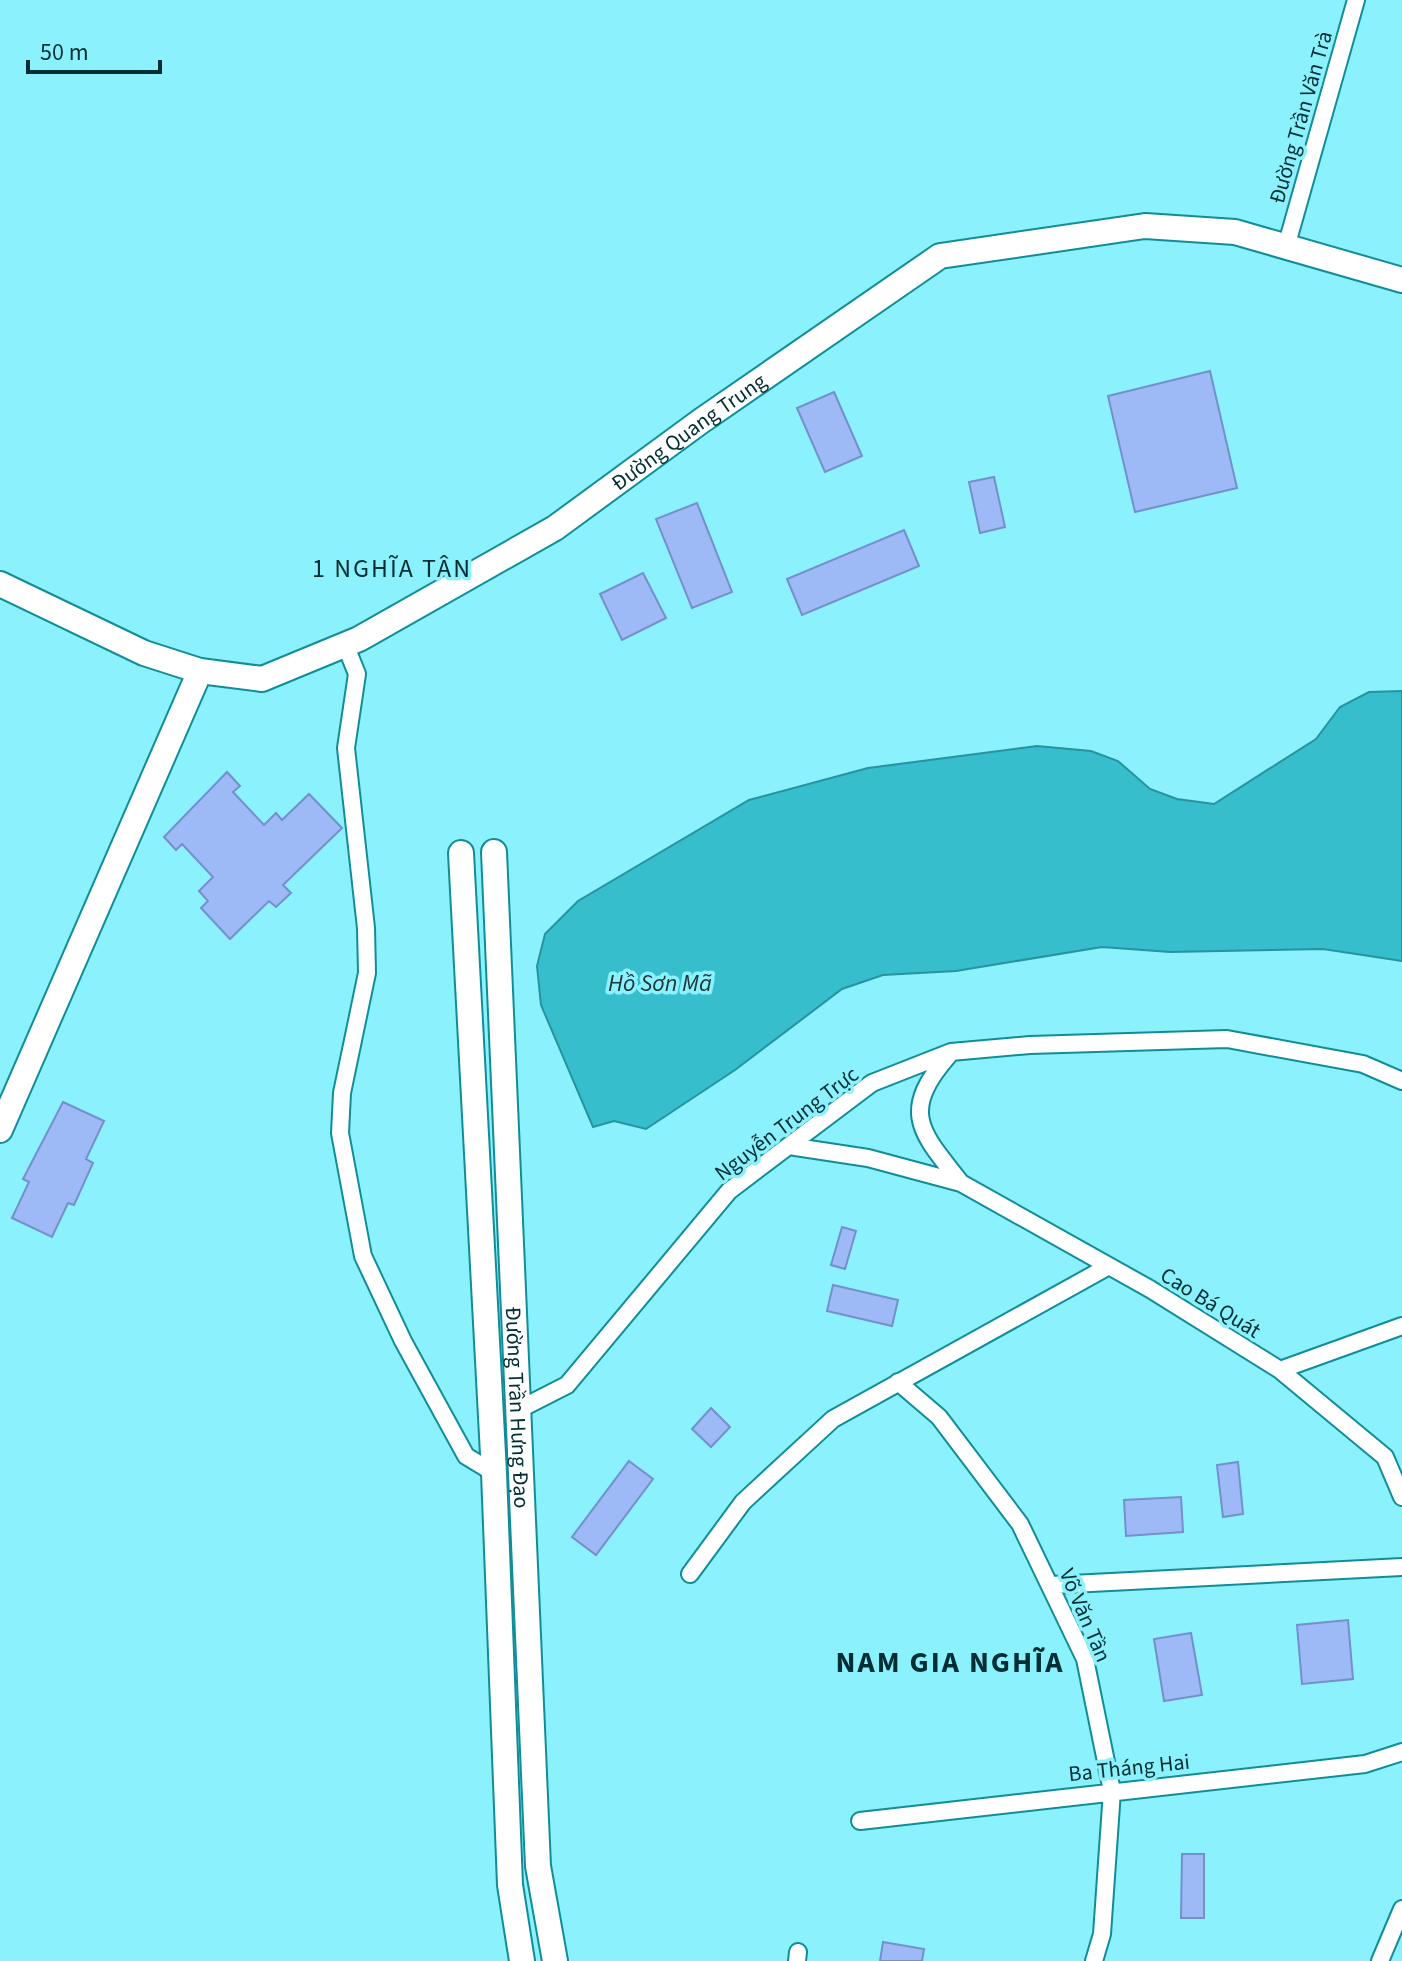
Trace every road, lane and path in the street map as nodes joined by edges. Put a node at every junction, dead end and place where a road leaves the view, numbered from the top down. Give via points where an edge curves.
1 (1356, 0) edge
2 (1286, 247) junction
3 (1402, 280) edge
4 (0, 584) edge
5 (345, 644) junction
6 (200, 671) junction
7 (494, 852) dead end
8 (461, 853) dead end
9 (951, 1052) junction
10 (503, 1065) junction
11 (473, 1067) junction
12 (1402, 1081) edge
13 (0, 1130) edge
14 (789, 1146) junction
15 (961, 1183) junction
16 (1109, 1266) junction
17 (1402, 1326) edge
18 (1280, 1370) junction
19 (898, 1382) junction
20 (518, 1410) junction
21 (490, 1411) junction
22 (494, 1473) junction
23 (1402, 1497) edge
24 (1402, 1567) edge
25 (690, 1574) dead end
26 (1052, 1585) junction
27 (1402, 1752) edge
28 (1112, 1791) junction
29 (860, 1821) dead end
30 (1402, 1909) edge
31 (522, 1961) edge
32 (555, 1961) edge
33 (1094, 1961) edge
34 (1380, 1961) edge

1 - 2 street, Đường Trần Văn Trà
2 - 3 street, Đường Quang Trung
2 - 5 street, Đường Quang Trung via 1235,232 1145,226 940,256 555,528
4 - 6 street, Đường Quang Trung via 144,653
5 - 6 street, Đường Quang Trung via 262,679
5 - 22 street via 357,674 346,748 367,973 342,1093 340,1133 363,1256 466,1456
6 - 13 street
7 - 10 street, Đường Trần Hưng Đạo
8 - 11 street, Đường Trần Hưng Đạo
9 - 12 street, Nguyễn Trung Trực via 1227,1039 1363,1064
9 - 14 street, Nguyễn Trung Trực via 872,1083
9 - 15 street, Cao Bá Quát via 919,1107 923,1134
10 - 11 street
10 - 20 street, Đường Trần Hưng Đạo
11 - 21 street, Đường Trần Hưng Đạo
14 - 15 street, Cao Bá Quát via 868,1158
14 - 20 street, Nguyễn Trung Trực via 729,1191 567,1385
15 - 16 street, Cao Bá Quát
16 - 18 street, Cao Bá Quát
16 - 19 street
17 - 18 street
18 - 23 street, Cao Bá Quát via 1385,1457
19 - 25 street via 833,1419 743,1502
19 - 26 street, Võ Văn Tần via 948,1429 1020,1524
20 - 21 street
20 - 32 street, Đường Trần Hưng Đạo via 538,1866
21 - 22 street, Đường Trần Hưng Đạo
22 - 31 street, Đường Trần Hưng Đạo via 510,1885
24 - 26 street
26 - 28 street, Võ Văn Tần via 1085,1659
27 - 28 street, Ba Tháng Hai via 1365,1764
28 - 29 street, Ba Tháng Hai
28 - 33 street, Võ Văn Tần via 1102,1934
30 - 34 street

